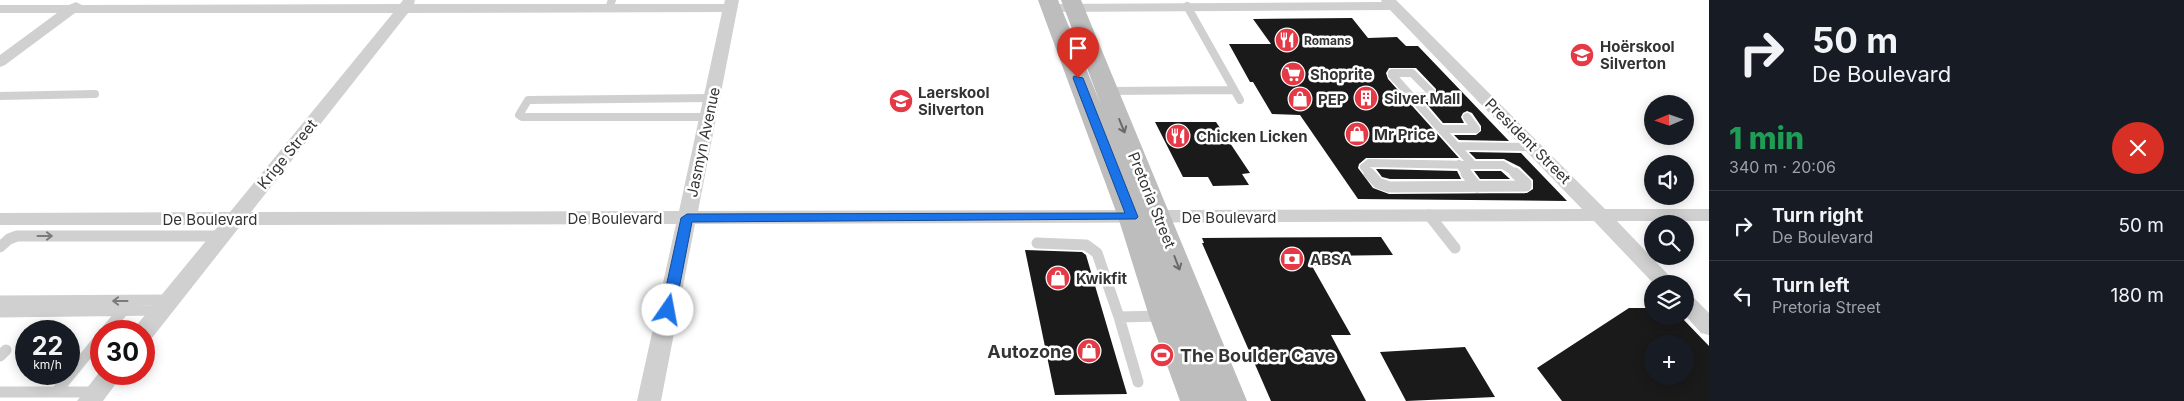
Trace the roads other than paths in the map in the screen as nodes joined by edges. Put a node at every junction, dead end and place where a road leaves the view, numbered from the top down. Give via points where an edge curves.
1 (1391, 3) edge
2 (79, 4) edge
3 (408, 4) edge
4 (610, 4) edge
5 (731, 4) edge
6 (1061, 4) edge
7 (1187, 6) junction
8 (0, 9) edge
9 (0, 62) edge
10 (1234, 90) junction
11 (1108, 91) junction
12 (95, 94) dead end
13 (0, 96) edge
14 (1412, 97) dead end
15 (712, 98) junction
16 (1240, 100) dead end
17 (708, 117) junction
18 (1467, 117) dead end
19 (1441, 129) junction
20 (1456, 146) junction
21 (1534, 147) junction
22 (1459, 164) junction
23 (1473, 164) junction
24 (1478, 187) junction
25 (1429, 215) junction
26 (1601, 215) junction
27 (1709, 215) edge
28 (1146, 217) junction
29 (234, 218) junction
30 (687, 218) junction
31 (1, 220) edge
32 (221, 236) junction
33 (1037, 243) dead end
34 (0, 247) edge
35 (1455, 248) dead end
36 (1658, 275) edge
37 (0, 301) edge
38 (165, 305) junction
39 (123, 311) junction
40 (1694, 311) edge
41 (0, 312) edge
42 (1165, 316) junction
43 (1119, 317) junction
44 (115, 320) edge
45 (153, 320) edge
46 (1709, 327) edge
47 (90, 350) edge
48 (1138, 382) dead end
49 (99, 389) edge
50 (0, 392) edge
51 (56, 392) junction
52 (1192, 399) edge
53 (649, 401) edge
54 (1230, 401) edge

1 - 7 street
1 - 21 street, President Street
2 - 3 street
2 - 8 street
2 - 9 street
3 - 4 street
3 - 29 street, Krige Street
4 - 5 street
5 - 15 street, Jasmyn Avenue
6 - 7 street
6 - 11 main road, Pretoria Street
6 - 28 main road, Pretoria Street
7 - 10 lane
10 - 11 lane
10 - 16 lane
11 -> 28 main road, Pretoria Street
12 - 13 lane
14 - 19 lane
15 - 17 street, Jasmyn Avenue
15 - 17 lane via 528,100 519,115
17 - 30 street, Jasmyn Avenue
18 - 19 lane via 1476,129
19 - 20 lane
20 - 21 lane
20 - 23 lane
21 - 26 street, President Street
22 - 23 lane
22 - 24 lane
22 - 24 lane via 1369,163 1364,167 1381,185
23 - 24 lane via 1506,165 1526,183 1522,187
25 - 26 street, De Boulevard
25 - 28 street, De Boulevard
25 - 35 lane
26 - 27 street, De Boulevard
26 - 36 street, President Street
28 - 30 street, De Boulevard
28 - 42 main road, Pretoria Street
28 -> 54 main road, Pretoria Street
29 - 30 street, De Boulevard
29 - 31 street, De Boulevard
29 - 32 street, Krige Street
30 - 53 street, Jasmyn Avenue
34 -> 32 lane via 17,236
32 - 38 street, Krige Street
33 - 43 lane via 1086,245 1097,252
38 -> 37 lane
38 - 39 lane
38 - 45 street, Krige Street
39 - 41 lane
39 - 44 lane
40 - 46 street
42 - 43 lane
42 - 52 main road, Pretoria Street
43 - 48 lane
47 - 51 lane
49 - 51 lane
50 - 51 lane

